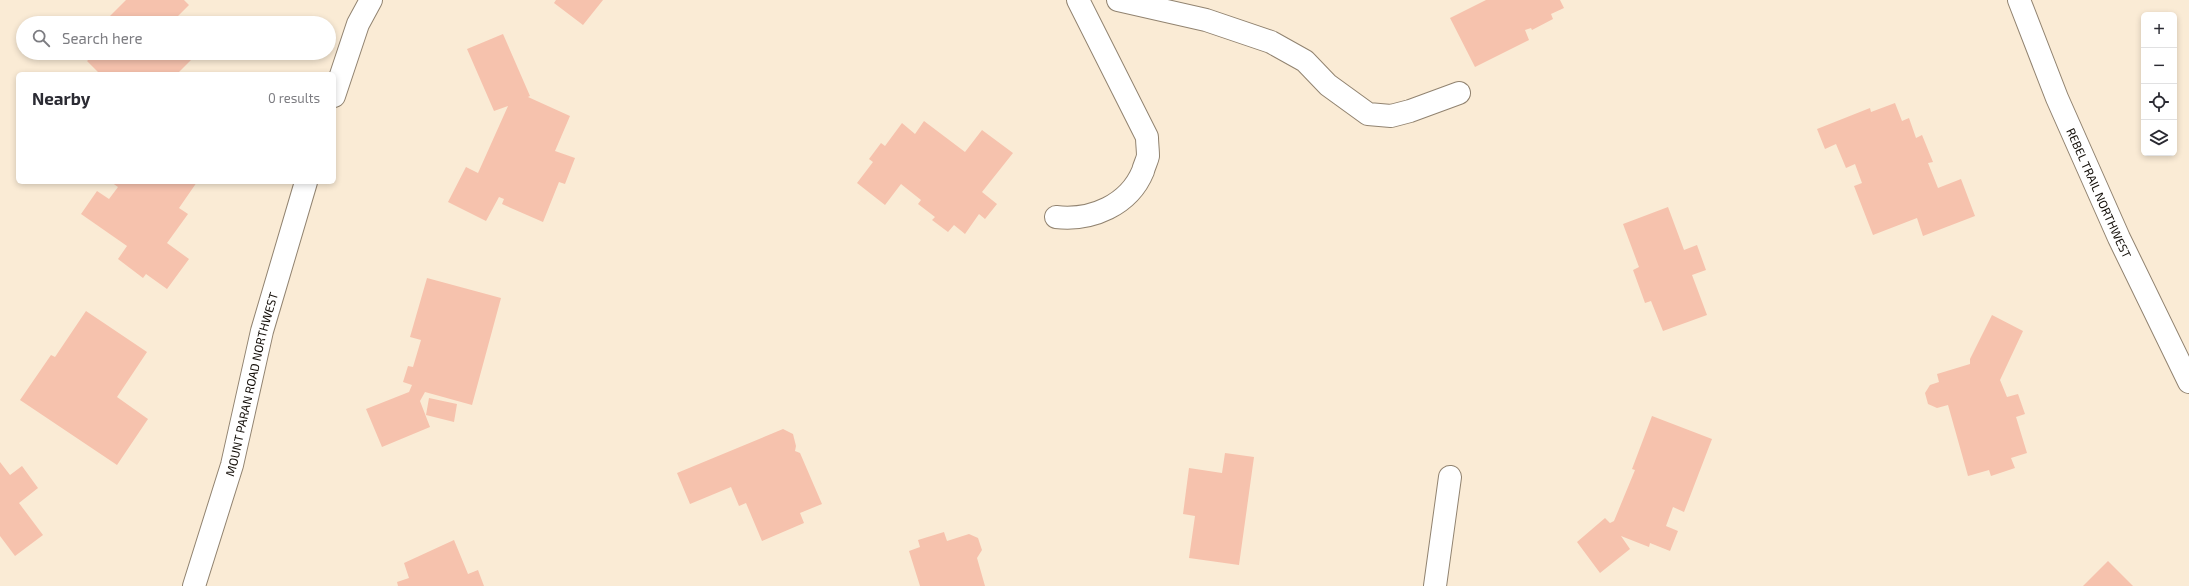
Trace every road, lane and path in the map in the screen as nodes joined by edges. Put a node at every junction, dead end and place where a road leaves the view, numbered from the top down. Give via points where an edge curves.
1 (371, 0) edge
2 (1078, 0) edge
3 (1118, 0) edge
4 (2019, 0) edge
5 (336, 90) edge
6 (1458, 93) dead end
7 (305, 184) edge
8 (1056, 217) dead end
9 (2189, 382) edge
10 (1450, 477) dead end
11 (194, 586) edge
12 (1435, 586) edge

1 - 5 street via 358,24
2 - 8 street via 1147,137 1148,157 1138,183 1116,205 1099,213 1080,217
3 - 6 street via 1206,20 1271,42 1306,61 1328,85 1368,114 1391,116
4 - 9 street, REBEL TRAIL NORTHWEST via 2057,98 2118,238
7 - 11 street, MOUNT PARAN ROAD NORTHWEST via 262,331 232,465
10 - 12 street

